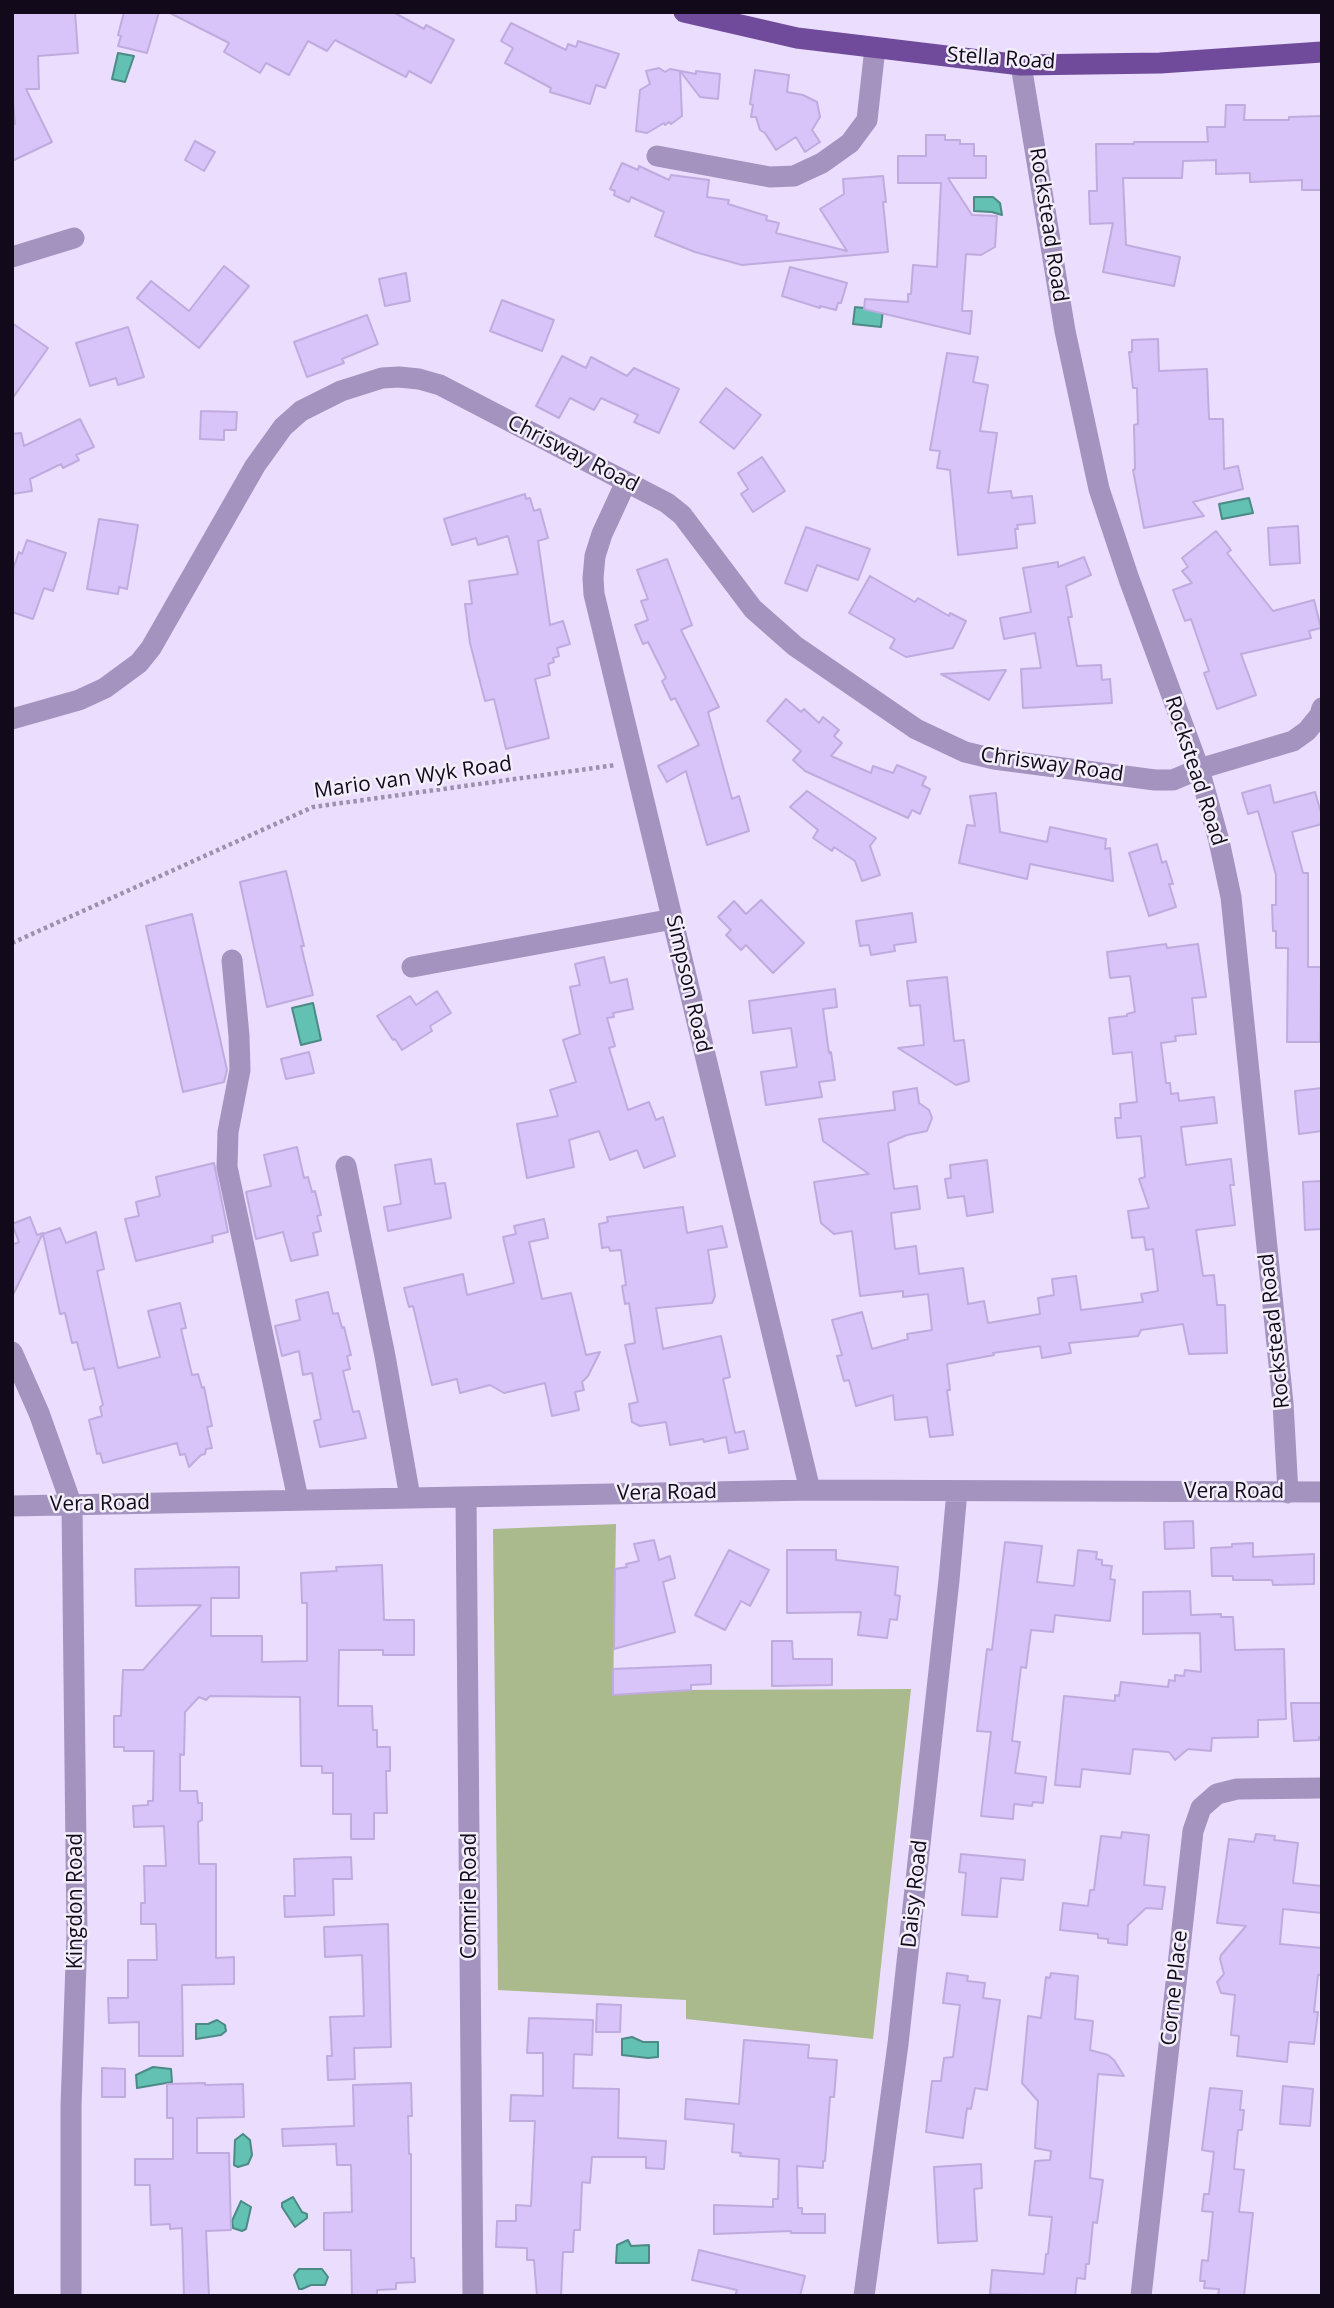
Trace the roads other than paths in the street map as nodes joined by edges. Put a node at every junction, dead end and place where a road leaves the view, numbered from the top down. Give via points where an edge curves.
1 (684, 12) edge
2 (875, 48) junction
3 (1322, 52) edge
4 (1021, 65) junction
5 (657, 156) dead end
6 (74, 238) dead end
7 (12, 257) edge
8 (626, 482) junction
9 (1322, 708) edge
10 (12, 719) edge
11 (1199, 769) junction
12 (673, 919) junction
13 (232, 960) dead end
14 (412, 967) dead end
15 (346, 1166) dead end
16 (12, 1352) edge
17 (810, 1490) junction
18 (957, 1491) junction
19 (1322, 1492) edge
20 (1288, 1493) junction
21 (410, 1497) junction
22 (466, 1497) junction
23 (299, 1499) junction
24 (12, 1506) edge
25 (72, 1506) junction
26 (1322, 1788) edge
27 (71, 2296) edge
28 (473, 2296) edge
29 (864, 2296) edge
30 (1141, 2296) edge

1 - 2 main road, Stella Road via 797,38
2 - 4 main road, Stella Road
2 - 5 street via 867,120 850,143 822,163 794,176 770,177
3 - 4 main road, Stella Road via 1160,63
4 - 11 street, Rockstead Road via 1065,331 1099,489
6 - 7 street
8 - 10 street, Chrisway Road via 440,385 382,378 341,391 301,411 268,445 139,663 79,700
8 - 11 street, Chrisway Road via 682,515 753,608 794,646 943,743 995,759 1155,780 1173,780
8 - 12 street, Simpson Road via 595,556 594,594
9 - 11 street, Chrisway Road via 1307,731 1293,741
11 - 20 street, Rockstead Road via 1231,897 1283,1403
12 - 14 street
12 - 17 street, Simpson Road
13 - 23 street via 240,1070 228,1132 227,1167
15 - 21 street
16 - 25 street, Kingdon Road
17 - 18 street, Vera Road
17 - 22 street, Vera Road
18 - 20 street, Vera Road
18 - 29 street, Daisy Road via 898,2044
19 - 20 street, Vera Road
21 - 22 street, Vera Road
21 - 23 street, Vera Road
22 - 28 street, Comrie Road
23 - 25 street, Vera Road
24 - 25 street, Vera Road
25 - 27 street, Kingdon Road via 77,1936
26 - 30 street, Corne Place via 1237,1789 1217,1794 1201,1808 1193,1831

